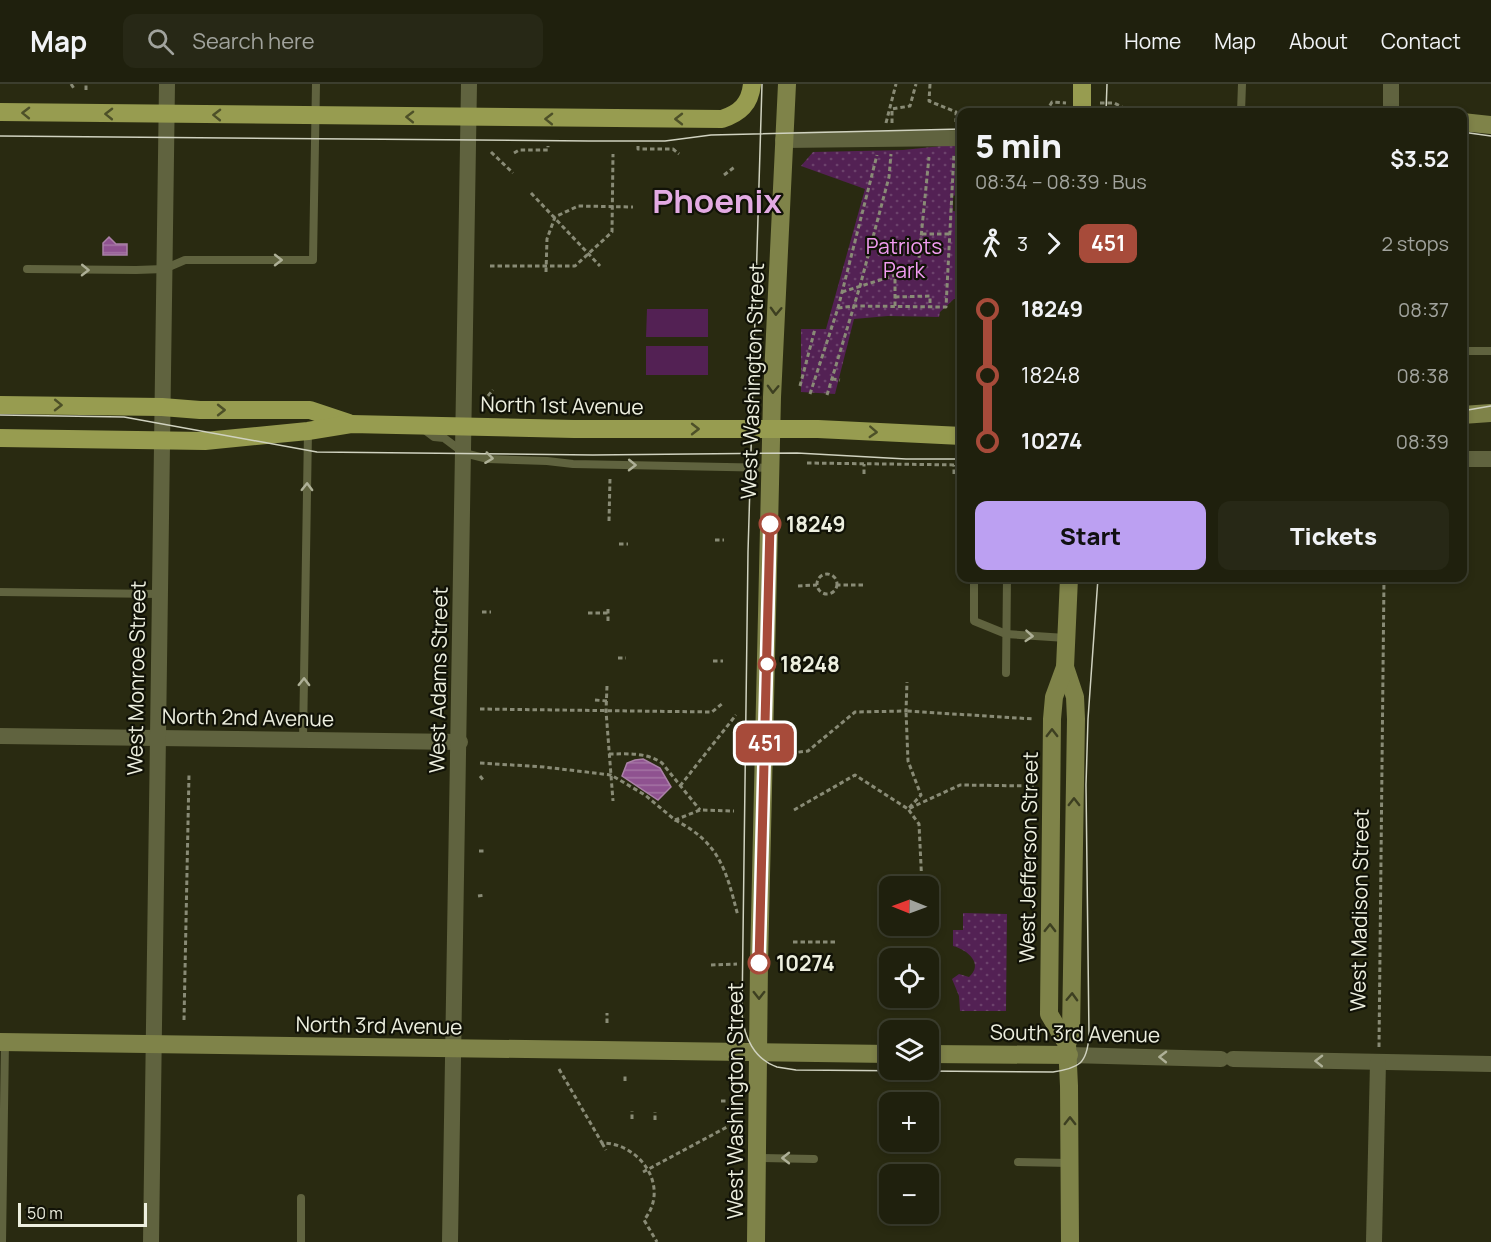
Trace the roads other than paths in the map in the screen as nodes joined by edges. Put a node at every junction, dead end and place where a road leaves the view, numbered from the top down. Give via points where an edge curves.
1 (167, 84) edge
2 (316, 84) edge
3 (469, 84) edge
4 (752, 84) edge
5 (1082, 84) edge
6 (1242, 84) edge
7 (1391, 84) edge
8 (787, 90) edge
9 (1082, 108) edge
10 (1241, 108) edge
11 (1391, 108) edge
12 (0, 112) edge
13 (166, 114) junction
14 (315, 116) junction
15 (469, 118) junction
16 (1467, 123) edge
17 (1491, 125) edge
18 (957, 138) edge
19 (783, 140) junction
20 (27, 269) dead end
21 (164, 269) junction
22 (1467, 351) edge
23 (1491, 351) edge
24 (0, 405) edge
25 (162, 407) junction
26 (1491, 413) edge
27 (1467, 415) edge
28 (351, 424) junction
29 (419, 426) junction
30 (464, 426) junction
31 (772, 429) junction
32 (308, 431) junction
33 (957, 436) edge
34 (0, 438) edge
35 (162, 441) junction
36 (464, 453) junction
37 (1467, 459) edge
38 (1491, 459) edge
39 (772, 468) junction
40 (974, 582) edge
41 (1007, 582) edge
42 (1069, 582) edge
43 (0, 592) edge
44 (160, 594) junction
45 (1005, 634) junction
46 (1067, 638) junction
47 (1006, 673) dead end
48 (0, 736) edge
49 (158, 738) junction
50 (303, 740) junction
51 (460, 742) junction
52 (2, 1042) edge
53 (153, 1044) junction
54 (452, 1049) junction
55 (1068, 1050) junction
56 (758, 1053) junction
57 (879, 1054) edge
58 (939, 1054) edge
59 (1378, 1062) junction
60 (1491, 1064) edge
61 (757, 1158) junction
62 (814, 1159) dead end
63 (1018, 1162) dead end
64 (1070, 1163) junction
65 (301, 1198) dead end
66 (2, 1242) edge
67 (151, 1242) edge
68 (300, 1242) edge
69 (450, 1242) edge
70 (756, 1242) edge
71 (1070, 1242) edge
72 (1374, 1242) edge

1 - 13 street, West Monroe Street
2 - 14 lane
3 - 15 street, West Adams Street
4 -> 15 main road via 743,108 722,119
5 - 9 main road
6 - 10 lane
7 - 11 street
8 - 19 main road, West Washington Street
13 -> 12 main road
14 -> 13 main road
13 - 21 street, West Monroe Street
15 -> 14 main road
21 -> 14 lane via 185,260 313,260
15 - 30 street, West Adams Street
16 - 17 main road
18 - 19 street
19 -> 31 main road, West Washington Street
20 -> 21 lane
21 - 25 street, West Monroe Street
22 - 23 lane
24 -> 25 main road, North 1st Avenue
25 -> 28 main road, North 1st Avenue via 310,410
25 - 35 street, West Monroe Street
26 - 27 main road
28 - 29 main road, North 1st Avenue
28 - 32 main road, North 1st Avenue
29 - 30 main road, North 1st Avenue
29 - 36 lane
30 -> 31 main road, North 1st Avenue
30 - 36 street, West Adams Street
31 -> 33 main road, North 1st Avenue
31 - 39 main road, West Washington Street
32 - 35 main road, North 1st Avenue
50 -> 32 lane
34 - 35 main road, North 1st Avenue
35 - 44 street, West Monroe Street
36 -> 39 lane via 488,459 573,464
36 - 51 street, West Adams Street
37 - 38 street
39 -> 56 main road, West Washington Street
40 - 45 lane via 974,621
41 - 45 lane
42 - 46 main road
43 - 44 lane
44 - 49 street, West Monroe Street
45 -> 46 lane
45 - 47 lane
55 -> 46 main road via 1074,961 1076,719 1075,697 1065,667
48 - 49 street, North 2nd Avenue
49 - 50 street, North 2nd Avenue
49 - 53 street, West Monroe Street
50 - 51 street, North 2nd Avenue
51 - 54 street, West Adams Street
52 - 53 main road, North 3rd Avenue
52 - 66 lane
53 - 54 main road, North 3rd Avenue
53 - 67 street, West Monroe Street
54 - 56 main road, North 3rd Avenue
54 - 69 street, West Adams Street
55 - 58 main road, South 3rd Avenue
59 -> 55 street, South 3rd Avenue
64 -> 55 main road
56 - 57 main road
56 - 61 main road, West Washington Street
59 - 60 street, South 3rd Avenue
59 - 72 street
62 -> 61 lane
61 - 70 main road, West Washington Street
63 - 64 lane
64 - 71 main road
65 - 68 lane

